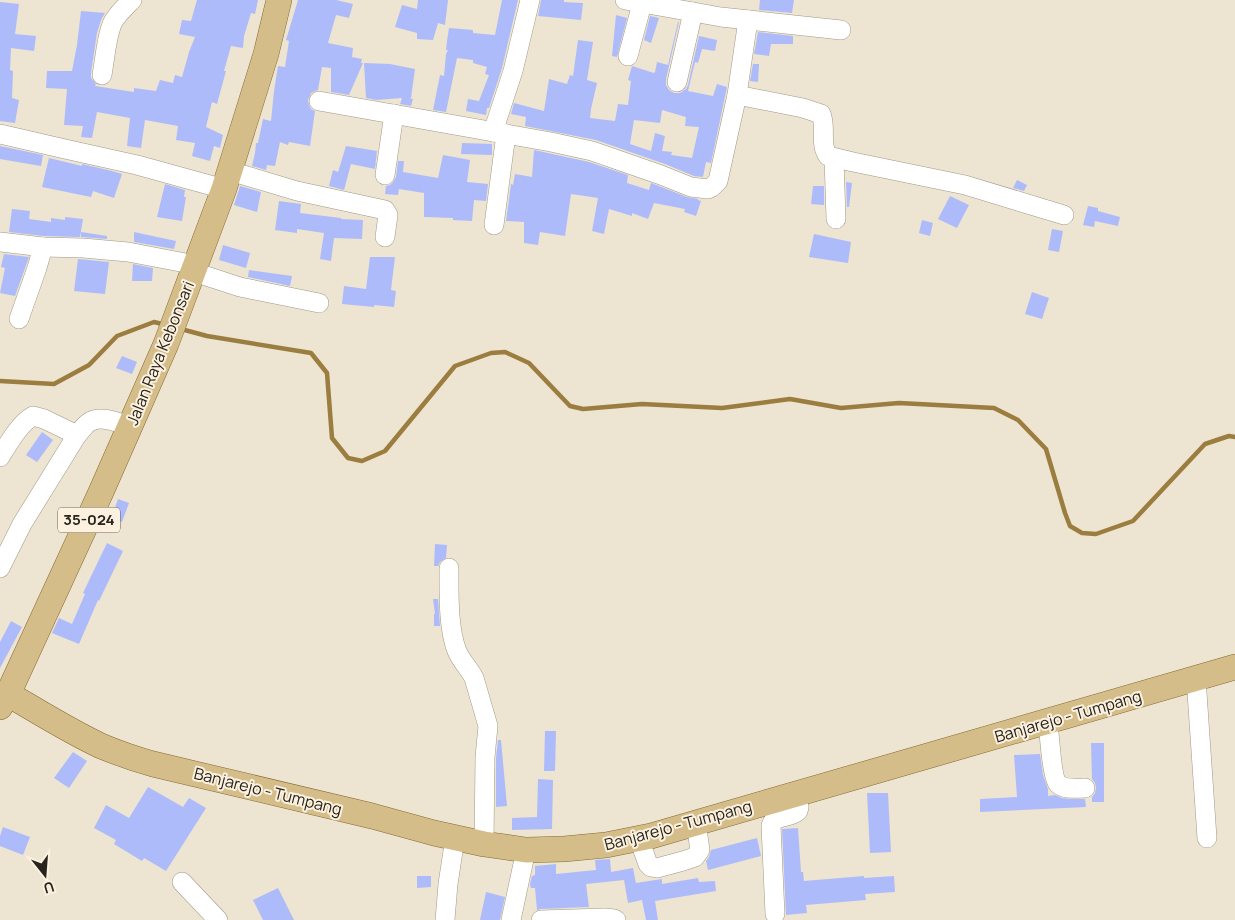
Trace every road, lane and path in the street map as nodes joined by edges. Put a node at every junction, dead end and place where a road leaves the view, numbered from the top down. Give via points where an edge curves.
1 (132, 0) edge
2 (279, 0) edge
3 (530, 0) edge
4 (637, 1) edge
5 (723, 8) edge
6 (693, 12) junction
7 (748, 20) junction
8 (840, 30) dead end
9 (628, 56) dead end
10 (102, 75) dead end
11 (677, 82) dead end
12 (737, 95) junction
13 (319, 101) dead end
14 (394, 114) junction
15 (500, 133) junction
16 (0, 134) edge
17 (834, 158) junction
18 (385, 175) dead end
19 (227, 180) junction
20 (1064, 216) dead end
21 (836, 219) dead end
22 (494, 225) dead end
23 (385, 237) dead end
24 (0, 242) edge
25 (43, 247) junction
26 (195, 269) junction
27 (319, 302) dead end
28 (19, 319) dead end
29 (130, 426) junction
30 (77, 436) junction
31 (0, 457) edge
32 (0, 568) edge
33 (449, 568) dead end
34 (1235, 667) edge
35 (1196, 678) junction
36 (3, 697) edge
37 (1048, 721) junction
38 (1086, 788) dead end
39 (796, 793) junction
40 (696, 823) junction
41 (455, 838) junction
42 (1207, 838) dead end
43 (639, 839) junction
44 (484, 844) junction
45 (526, 850) junction
46 (182, 882) dead end
47 (775, 914) dead end
48 (218, 920) edge
49 (445, 920) edge
50 (511, 920) edge
51 (541, 920) edge
52 (616, 920) edge

1 - 10 street via 112,24
2 - 19 main road, Jalan Raya Kebonsari / 35-024
3 - 15 street
4 - 6 street
4 - 9 street
5 - 6 street
5 - 7 street
6 - 11 street
7 - 8 street
7 - 12 street
12 - 15 street via 718,181 708,189 691,187 592,150
12 - 17 street via 818,112 823,120 825,151
13 - 14 street
14 - 15 street
14 - 18 street
15 - 22 street
16 - 19 street via 137,165
17 - 20 street via 965,185
17 - 21 street
19 - 23 street via 297,190 385,210 388,215
19 - 26 main road, Jalan Raya Kebonsari / 35-024
24 - 25 street
25 - 26 street via 128,252
25 - 28 street
26 - 27 street via 240,287
26 - 29 main road, Jalan Raya Kebonsari / 35-024
29 - 30 street via 97,419 87,423
29 - 36 main road, Jalan Raya Kebonsari / 35-024
30 - 31 street via 34,416 21,426
30 - 32 street via 22,524
33 - 44 street via 454,643 474,678 488,726
34 - 35 main road, Banjarejo - Tumpang
35 - 37 main road, Banjarejo - Tumpang
35 - 42 street
36 - 41 main road, Banjarejo - Tumpang via 135,759
37 - 38 street via 1055,779 1068,788
37 - 39 main road, Banjarejo - Tumpang
39 - 40 main road, Banjarejo - Tumpang
39 - 47 street via 798,812 772,821 771,826
40 - 43 main road, Banjarejo - Tumpang
40 - 43 street via 700,850 695,857 683,861 651,867
41 - 44 main road, Banjarejo - Tumpang
41 - 49 street
43 - 45 main road, Banjarejo - Tumpang via 594,847
44 - 45 main road, Banjarejo - Tumpang
45 - 50 street
46 - 48 street
51 - 52 street

